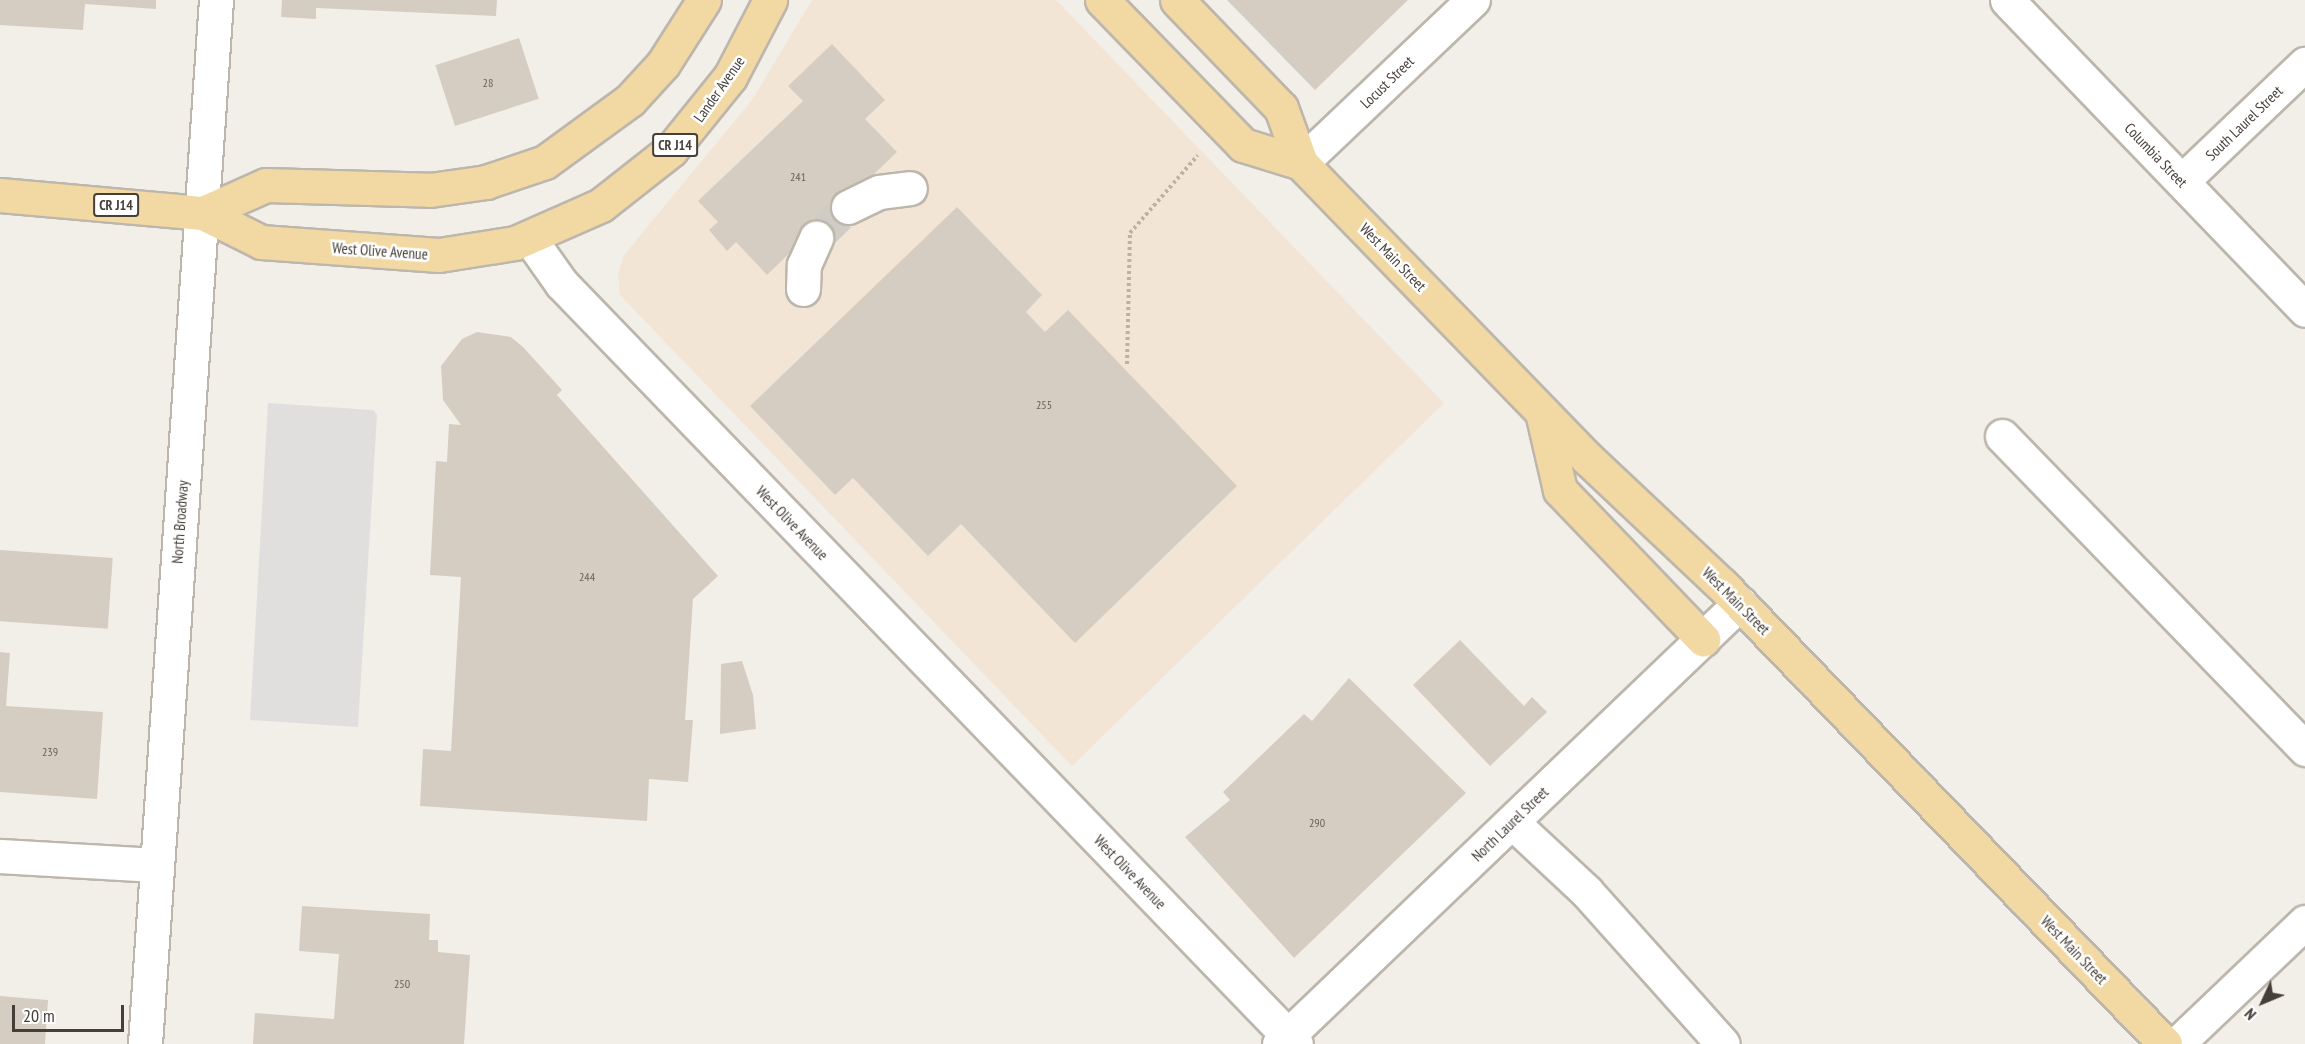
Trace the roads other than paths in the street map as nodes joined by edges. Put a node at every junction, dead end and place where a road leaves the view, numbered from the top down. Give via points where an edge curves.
1 (216, 0) edge
2 (704, 0) edge
3 (770, 0) edge
4 (1102, 0) edge
5 (1177, 0) edge
6 (1473, 0) edge
7 (2007, 0) edge
8 (2305, 64) edge
9 (1301, 163) junction
10 (2182, 182) junction
11 (910, 188) dead end
12 (0, 195) edge
13 (848, 207) tunnel mouth
14 (202, 213) junction
15 (816, 238) tunnel mouth
16 (530, 239) junction
17 (803, 289) dead end
18 (2305, 309) edge
19 (1542, 412) junction
20 (2002, 436) dead end
21 (1740, 603) junction
22 (1702, 639) junction
23 (2305, 749) edge
24 (1512, 822) junction
25 (0, 856) edge
26 (157, 866) junction
27 (2305, 922) edge
28 (1287, 1041) edge
29 (145, 1044) edge
30 (1723, 1044) edge
31 (2165, 1044) edge
32 (2177, 1044) edge

1 - 14 street, North Broadway
2 - 14 main road, West Olive Avenue / CR J14 via 663,64 610,118 545,162 508,176 401,192 266,185
3 - 16 main road, Lander Avenue / CR J14 via 730,77 670,150 617,195
4 - 9 main road, West Main Street via 1243,145
5 - 9 main road, West Main Street via 1281,108
6 - 9 street, Locust Street
7 - 10 street, Columbia Street
8 - 10 street, South Laurel Street
9 - 19 main road, West Main Street
10 - 18 street, Columbia Street
11 - 13 street via 879,192
12 - 14 main road, West Olive Avenue / CR J14
14 - 16 main road, West Olive Avenue / CR J14 via 261,242 284,244 439,255
14 - 26 street, North Broadway
15 - 17 street via 804,265
16 - 28 street, West Olive Avenue via 561,283
19 - 21 main road, West Main Street
19 - 22 main road via 1560,490
20 - 23 street
21 - 22 street, North Laurel Street
21 - 31 main road, West Main Street
22 - 24 street, North Laurel Street
24 - 28 street, North Laurel Street
24 - 30 street via 1586,891
25 - 26 street
26 - 29 street, North Broadway
27 - 32 street

